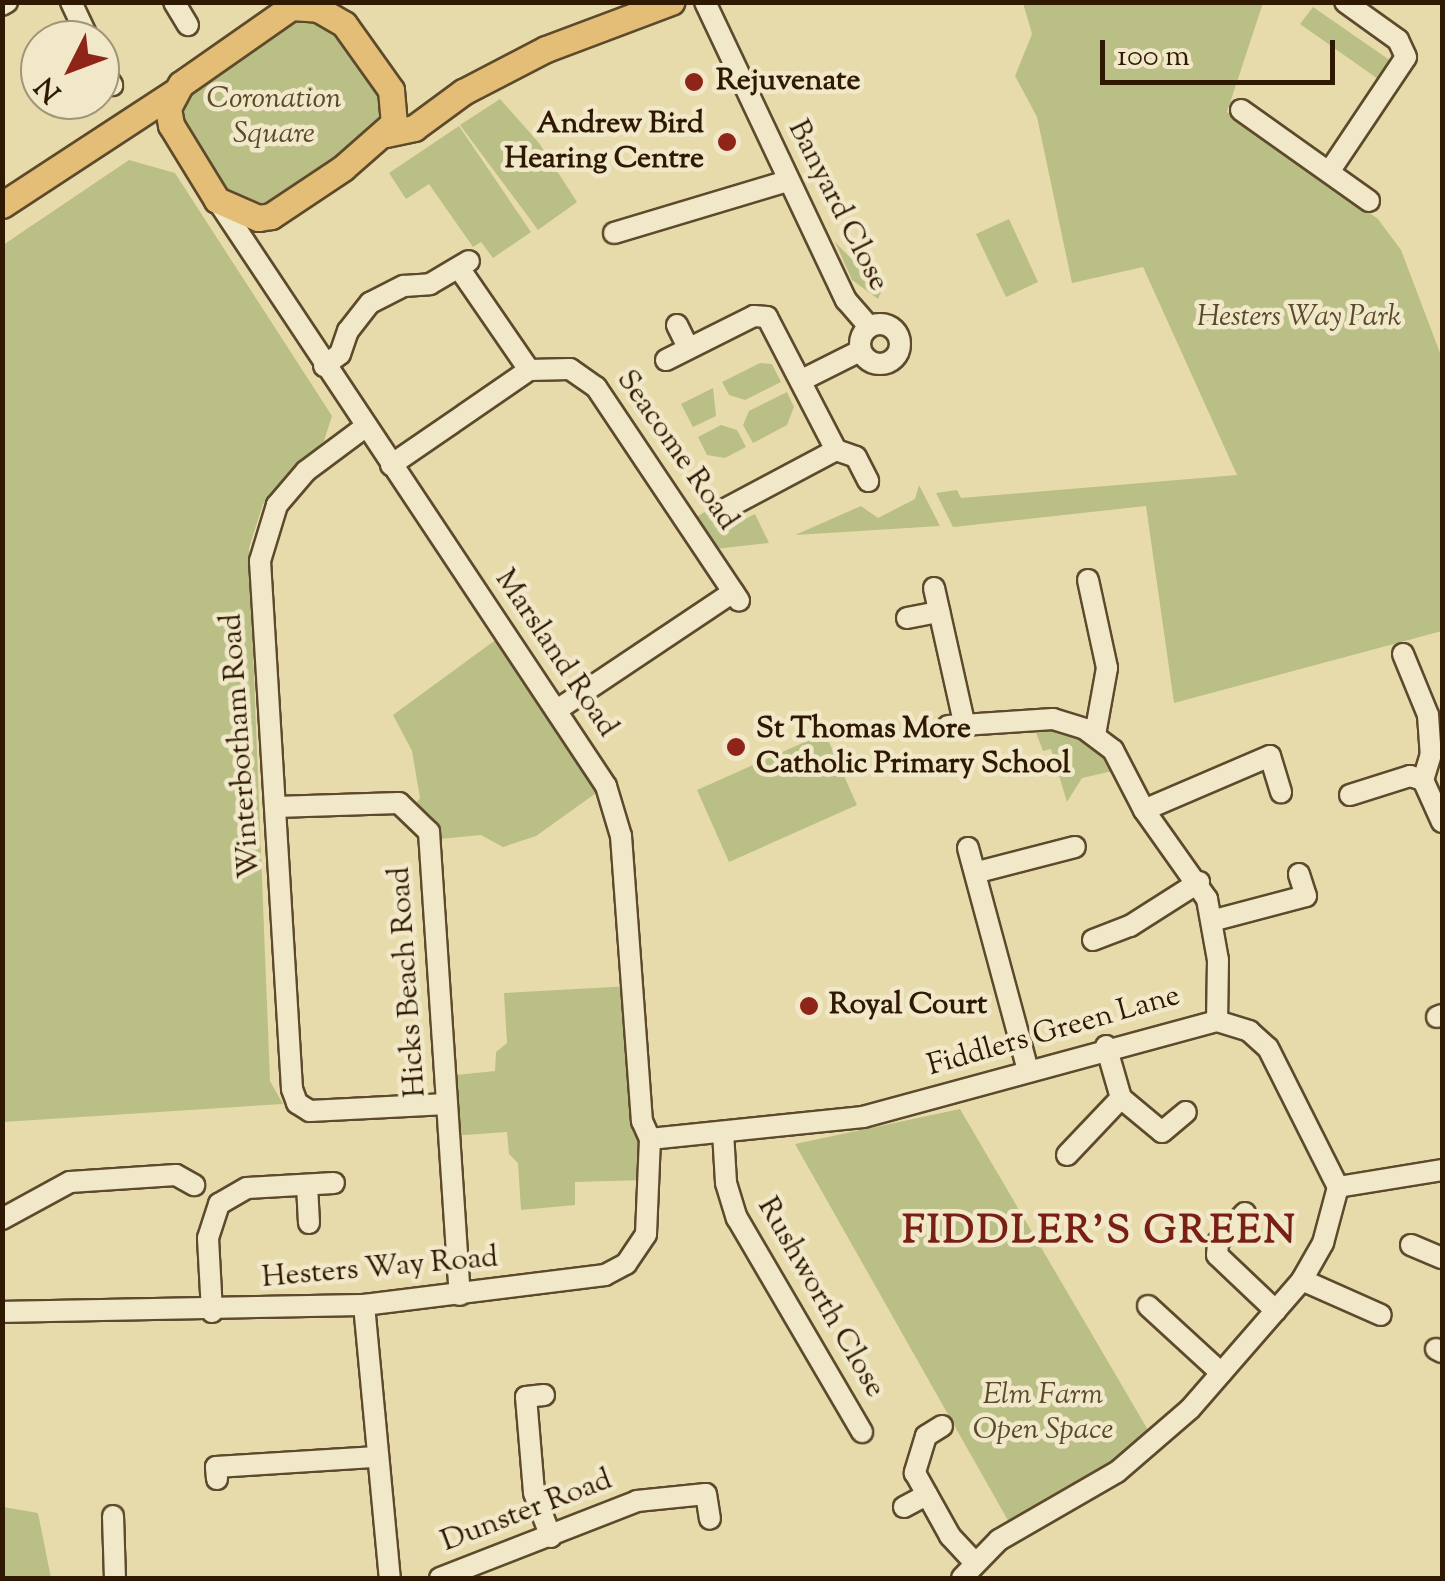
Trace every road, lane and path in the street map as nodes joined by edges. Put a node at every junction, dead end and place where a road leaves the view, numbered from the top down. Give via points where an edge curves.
1 (174, 2) edge
2 (672, 2) edge
3 (705, 2) edge
4 (1345, 2) edge
5 (293, 5) edge
6 (329, 8) edge
7 (188, 25) dead end
8 (390, 90) junction
9 (174, 92) junction
10 (1241, 110) dead end
11 (429, 116) junction
12 (127, 120) junction
13 (171, 125) junction
14 (386, 134) junction
15 (1329, 172) junction
16 (787, 181) junction
17 (217, 200) junction
18 (1370, 200) dead end
19 (2, 205) edge
20 (271, 216) junction
21 (614, 233) dead end
22 (254, 259) junction
23 (677, 325) dead end
24 (868, 326) junction
25 (688, 348) junction
26 (860, 352) junction
27 (666, 360) dead end
28 (324, 366) junction
29 (529, 370) junction
30 (804, 379) junction
31 (365, 427) junction
32 (836, 450) junction
33 (392, 465) junction
34 (868, 480) dead end
35 (727, 508) dead end
36 (1088, 580) dead end
37 (934, 588) dead end
38 (939, 612) junction
39 (907, 618) dead end
40 (1403, 654) dead end
41 (557, 710) junction
42 (1095, 734) junction
43 (1423, 780) junction
44 (1281, 792) dead end
45 (1350, 795) dead end
46 (276, 807) junction
47 (1144, 810) junction
48 (1442, 822) edge
49 (1075, 847) dead end
50 (968, 848) dead end
51 (978, 872) junction
52 (1299, 874) dead end
53 (1199, 882) junction
54 (1215, 920) junction
55 (1093, 940) dead end
56 (1217, 1021) junction
57 (1106, 1046) junction
58 (1028, 1071) junction
59 (1122, 1098) junction
60 (447, 1104) junction
61 (1186, 1112) dead end
62 (723, 1132) junction
63 (650, 1139) junction
64 (1067, 1155) dead end
65 (1442, 1170) edge
66 (334, 1184) dead end
67 (194, 1185) dead end
68 (307, 1185) junction
69 (1338, 1187) junction
70 (1245, 1213) dead end
71 (2, 1218) edge
72 (309, 1224) dead end
73 (1412, 1245) dead end
74 (1442, 1258) edge
75 (1302, 1280) junction
76 (460, 1294) junction
77 (364, 1305) junction
78 (1148, 1306) dead end
79 (1276, 1311) junction
80 (2, 1312) edge
81 (212, 1312) junction
82 (1381, 1315) dead end
83 (1221, 1374) junction
84 (544, 1395) dead end
85 (942, 1426) dead end
86 (862, 1432) dead end
87 (377, 1457) junction
88 (217, 1480) dead end
89 (927, 1495) junction
90 (904, 1507) dead end
91 (113, 1516) dead end
92 (710, 1519) dead end
93 (551, 1536) junction
94 (968, 1570) edge
95 (115, 1578) edge
96 (390, 1578) edge
97 (440, 1578) edge

1 - 7 street
2 - 11 main road via 546,49
3 - 16 street, Banyard Close
4 - 15 street via 1398,40 1406,57
5 - 6 main road
5 - 9 main road
6 - 8 main road
8 - 11 main road
8 - 14 main road via 396,108
9 - 12 main road
9 - 13 main road
10 - 15 street
11 - 14 main road via 414,128
12 - 13 main road
12 - 19 main road
13 - 17 main road
14 - 20 main road
15 - 18 street
16 - 21 street
16 - 24 street, Banyard Close via 846,300
17 - 20 main road via 250,217
17 - 22 street, Marsland Road
20 - 22 street
22 - 28 street, Marsland Road
23 - 25 street
24 - 26 street
24 - 26 street via 892,327 900,350 884,364
25 - 27 street
25 - 30 street via 762,316
26 - 30 street
28 - 29 street via 340,354 370,303 464,264
28 - 31 street, Marsland Road
29 - 33 street
29 - 41 street, Seacome Road via 570,369 596,387 736,596
30 - 32 street
31 - 33 street, Marsland Road
31 - 46 street, Winterbotham Road via 306,471 267,526 260,560
32 - 34 street via 856,457
32 - 35 street
33 - 41 street, Marsland Road
36 - 42 street via 1106,668
37 - 38 street
38 - 39 street
38 - 42 street via 956,724 1042,718
40 - 43 street via 1430,728
41 - 63 street, Marsland Road via 601,776 618,820 642,1121
42 - 47 street via 1121,759
43 - 45 street via 1410,776
43 - 48 street
44 - 47 street via 1270,756
46 - 60 street, Hicks Beach Road via 393,802 426,825
46 - 60 street, Winterbotham Road via 297,1103 329,1111
47 - 53 street
49 - 51 street
50 - 51 street
51 - 58 street
52 - 54 street via 1306,896
53 - 54 street
53 - 55 street via 1130,926
54 - 56 street
56 - 57 street, Fiddlers Green Lane
56 - 69 street, Fiddlers Green Lane via 1249,1032 1268,1048
57 - 58 street, Fiddlers Green Lane
57 - 59 street
58 - 62 street, Fiddlers Green Lane via 862,1117
59 - 61 street via 1162,1132
59 - 64 street
60 - 76 street, Hicks Beach Road
62 - 63 street, Fiddlers Green Lane
62 - 86 street, Rushworth Close via 726,1183 737,1218
63 - 76 street, Hesters Way Road via 646,1234 626,1264 597,1276
65 - 69 street
66 - 68 street
67 - 71 street via 176,1176 70,1182
68 - 72 street
68 - 81 street via 247,1188 219,1204 208,1238
69 - 75 street via 1324,1243
70 - 79 street via 1218,1242 1217,1256
73 - 74 street
75 - 79 street
75 - 82 street
76 - 77 street, Hesters Way Road
77 - 81 street, Hesters Way Road
77 - 87 street
78 - 83 street
79 - 83 street
80 - 81 street, Hesters Way Road
83 - 94 street via 1135,1459 999,1540
84 - 93 street via 526,1397 534,1493
85 - 89 street via 926,1436 915,1473
87 - 88 street via 216,1467
87 - 96 street
89 - 90 street
89 - 94 street
91 - 95 street
92 - 93 street, Dunster Road via 706,1494 637,1501
93 - 97 street, Dunster Road

